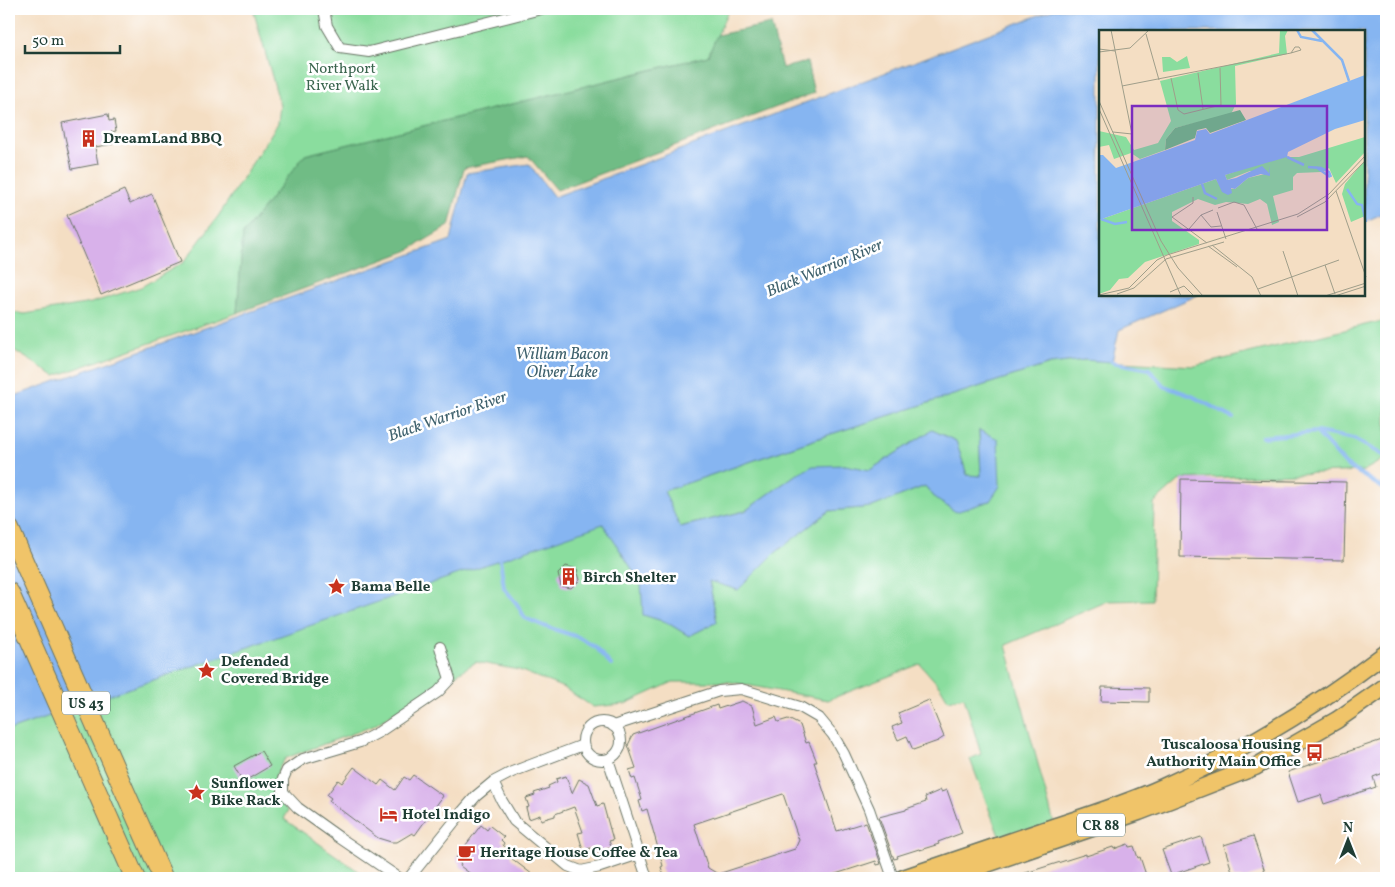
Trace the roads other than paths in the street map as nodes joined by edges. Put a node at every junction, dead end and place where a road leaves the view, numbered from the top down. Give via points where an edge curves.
1 (324, 9) edge
2 (541, 9) edge
3 (510, 12) edge
4 (9, 528) edge
5 (9, 592) edge
6 (440, 647) dead end
7 (1386, 653) edge
8 (1385, 688) edge
9 (613, 726) junction
10 (583, 745) junction
11 (608, 759) junction
12 (492, 782) junction
13 (639, 854) junction
14 (135, 878) edge
15 (163, 878) edge
16 (398, 878) edge
17 (409, 878) edge
18 (647, 878) edge
19 (893, 878) edge
20 (903, 878) edge
21 (946, 878) edge

1 - 3 street via 327,26 340,48 369,52
2 - 3 street
4 - 15 highway, US 43
5 - 14 highway, US 43
6 - 16 street via 450,679 438,692 360,742 303,759 287,770 283,779 284,792 298,808
7 - 20 main road via 1304,711 1163,788
8 - 21 main road, CR 88 via 1255,767 1139,812
9 - 10 street via 604,722 592,725 584,734
9 - 11 street via 621,739 618,751
9 - 19 street via 719,690 742,689 800,707 819,718 844,754 869,809
10 - 11 street via 595,759
10 - 12 street
11 - 13 street
12 - 13 street via 514,821 568,866 581,871
12 - 17 street via 462,812
13 - 18 street

